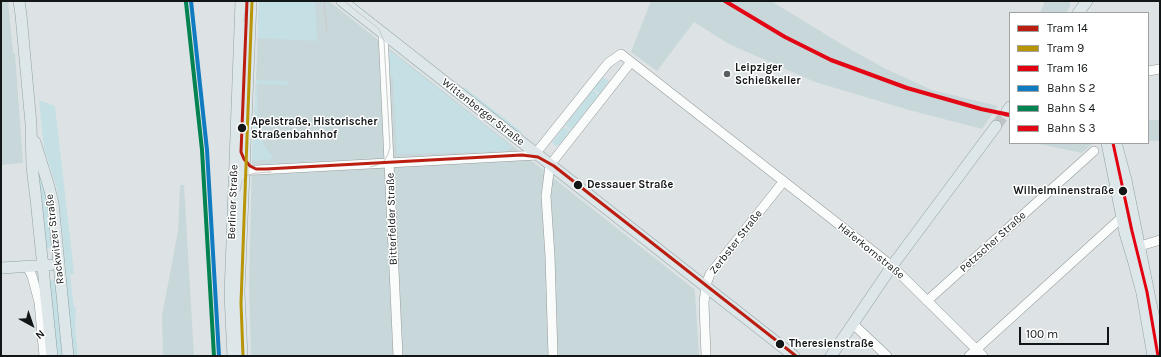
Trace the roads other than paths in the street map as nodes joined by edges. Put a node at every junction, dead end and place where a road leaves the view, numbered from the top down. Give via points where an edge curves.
1 (19, 1) edge
2 (241, 1) edge
3 (251, 1) edge
4 (342, 1) edge
5 (1088, 1) edge
6 (1079, 10) edge
7 (1091, 12) edge
8 (383, 33) junction
9 (631, 62) junction
10 (1160, 69) edge
11 (1149, 71) edge
12 (31, 124) junction
13 (996, 126) tunnel mouth
14 (1107, 144) edge
15 (1116, 144) edge
16 (1094, 151) dead end
17 (537, 154) junction
18 (390, 162) junction
19 (550, 164) junction
20 (239, 170) junction
21 (783, 182) junction
22 (1121, 218) junction
23 (1160, 240) edge
24 (1140, 246) junction
25 (58, 264) junction
26 (44, 266) junction
27 (892, 266) junction
28 (1, 268) edge
29 (28, 268) junction
30 (706, 287) junction
31 (927, 301) junction
32 (853, 324) junction
33 (1160, 348) edge
34 (980, 353) edge
35 (44, 356) edge
36 (52, 356) edge
37 (68, 356) edge
38 (233, 356) edge
39 (242, 356) edge
40 (398, 356) edge
41 (554, 356) edge
42 (706, 356) edge
43 (794, 356) edge
44 (831, 356) edge
45 (886, 356) edge
46 (969, 356) edge
47 (1153, 356) edge

1 - 12 main road, Rackwitzer Straße
2 - 20 main road, Berliner Straße
3 - 20 main road, Berliner Straße
4 - 8 main road, Wittenberger Straße
5 - 6 main road
5 - 7 main road
8 - 17 main road, Wittenberger Straße
8 - 18 street, Bitterfelder Straße
9 - 17 street via 621,54 608,63
9 - 19 street
9 - 21 street, Haferkornstraße
10 - 11 street
12 - 25 main road, Rackwitzer Straße via 53,203
12 - 26 main road, Rackwitzer Straße via 32,167
13 - 27 main road
14 - 22 main road
15 - 24 main road
16 - 31 street, Petzscher Straße
17 - 18 street
17 - 19 main road, Wittenberger Straße
18 - 20 street
18 - 40 street, Bitterfelder Straße
19 - 30 main road, Wittenberger Straße
19 - 41 street via 546,196
20 - 38 main road, Berliner Straße via 230,295
20 - 39 main road, Berliner Straße via 239,298
21 - 27 street, Haferkornstraße
21 - 30 street, Zerbster Straße via 710,274
22 - 34 street
22 - 47 main road via 1142,293
23 - 24 street
24 - 33 main road
25 - 26 main road
25 - 37 main road, Rackwitzer Straße
26 - 29 main road
26 - 36 main road, Rackwitzer Straße
27 - 31 street, Haferkornstraße
27 - 32 main road
28 - 29 main road
29 - 35 street via 39,302
30 - 42 street, Zerbster Straße
30 - 43 main road, Wittenberger Straße
31 - 34 street, Haferkornstraße
32 - 44 main road
32 - 45 street
34 - 46 street

